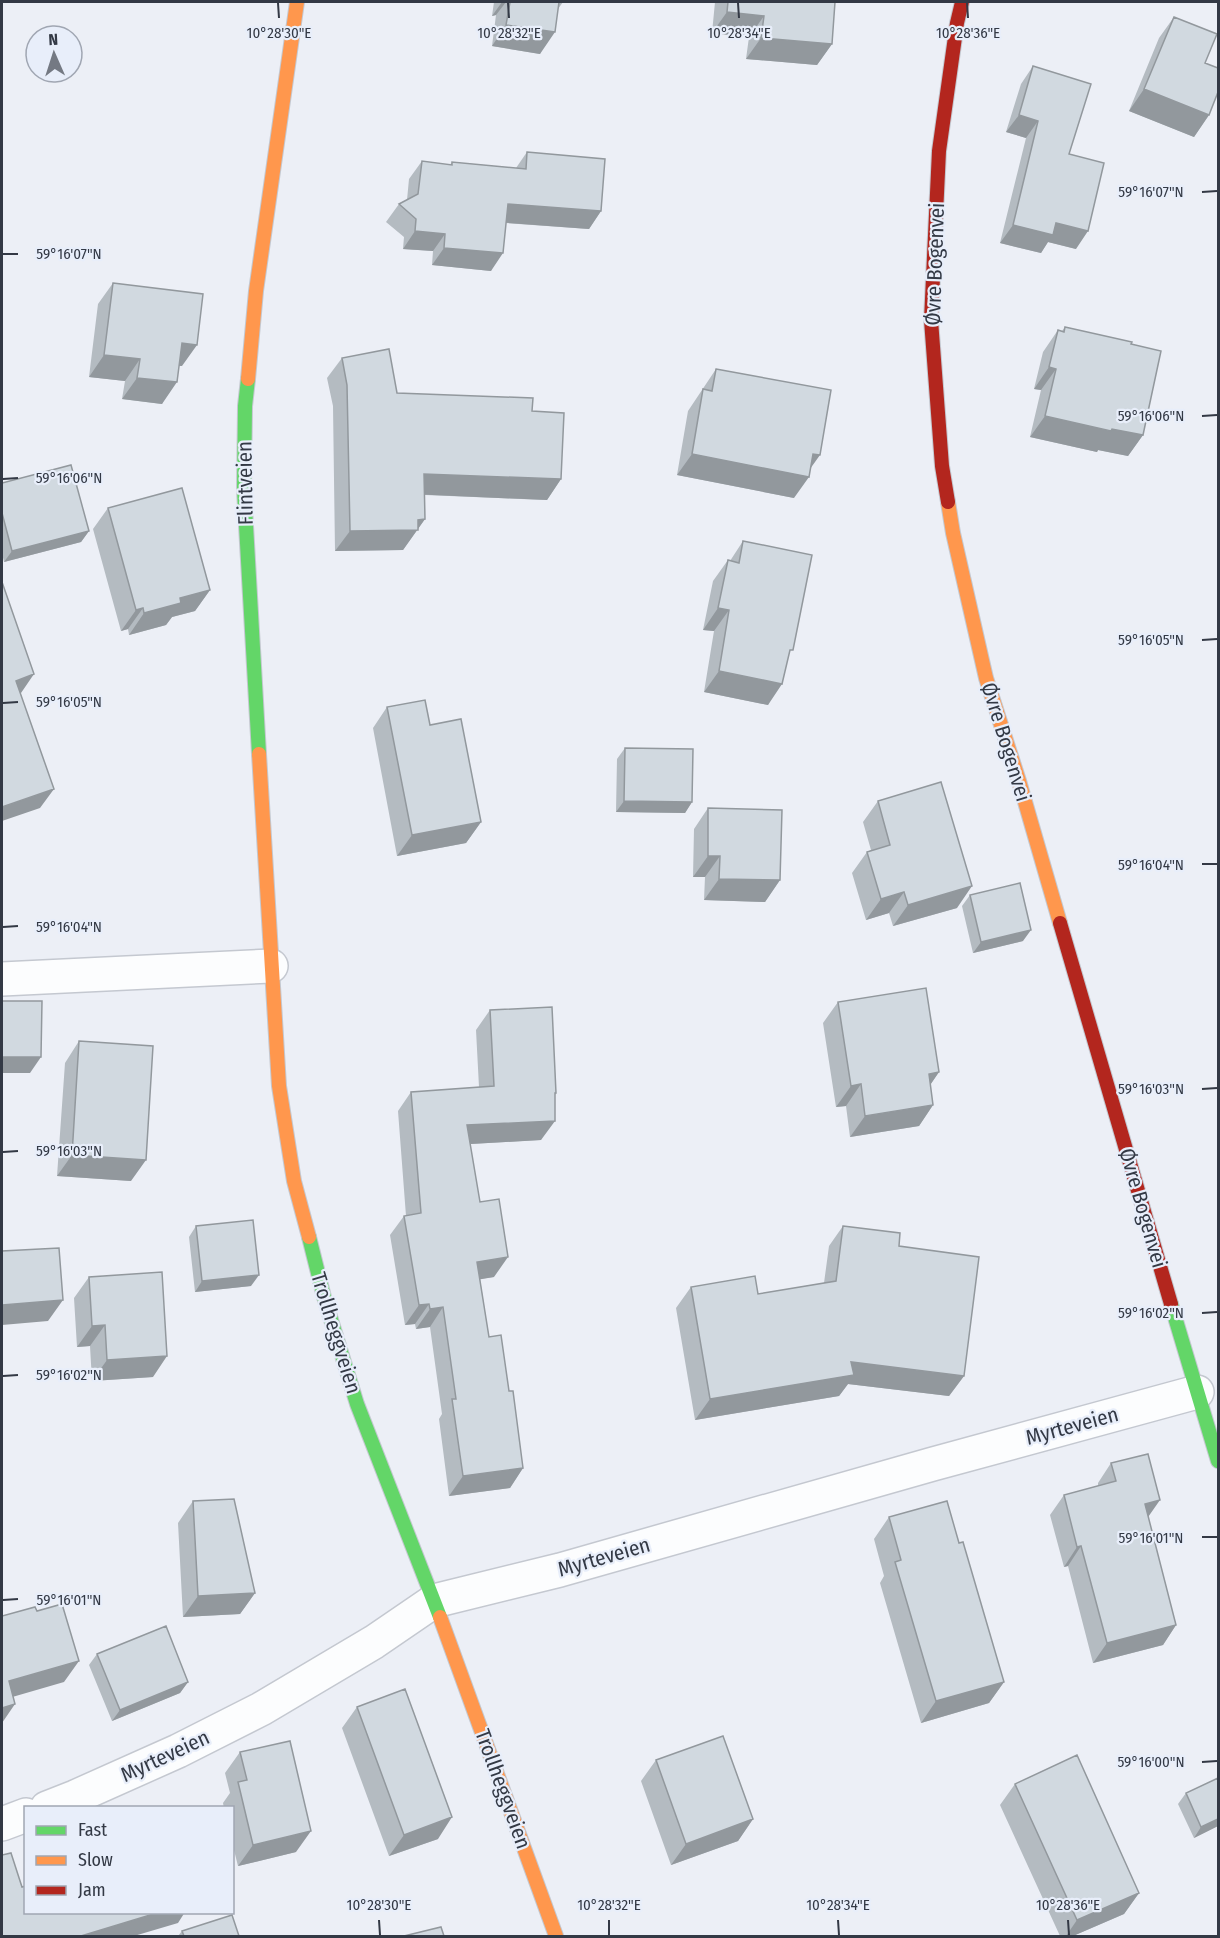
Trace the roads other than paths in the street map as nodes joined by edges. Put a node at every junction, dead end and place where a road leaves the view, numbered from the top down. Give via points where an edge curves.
1 (297, 2) edge
2 (962, 2) edge
3 (271, 966) junction
4 (2, 979) edge
5 (1197, 1392) junction
6 (1218, 1461) edge
7 (434, 1600) junction
8 (52, 1806) edge
9 (24, 1816) edge
10 (2, 1824) edge
11 (556, 1936) edge

1 - 3 street, Flintveien via 256,291 244,428 244,490
2 - 5 street, Øvre Bogenvei via 939,151 931,320 942,466 953,533 986,678
3 - 4 street
3 - 7 street, Trollheggveien via 279,1086 294,1181 357,1404
5 - 6 street, Øvre Bogenvei
5 - 7 street, Myrteveien via 560,1570
7 - 8 street, Myrteveien via 374,1642 261,1709 178,1751
7 - 11 street, Trollheggveien
9 - 10 street

